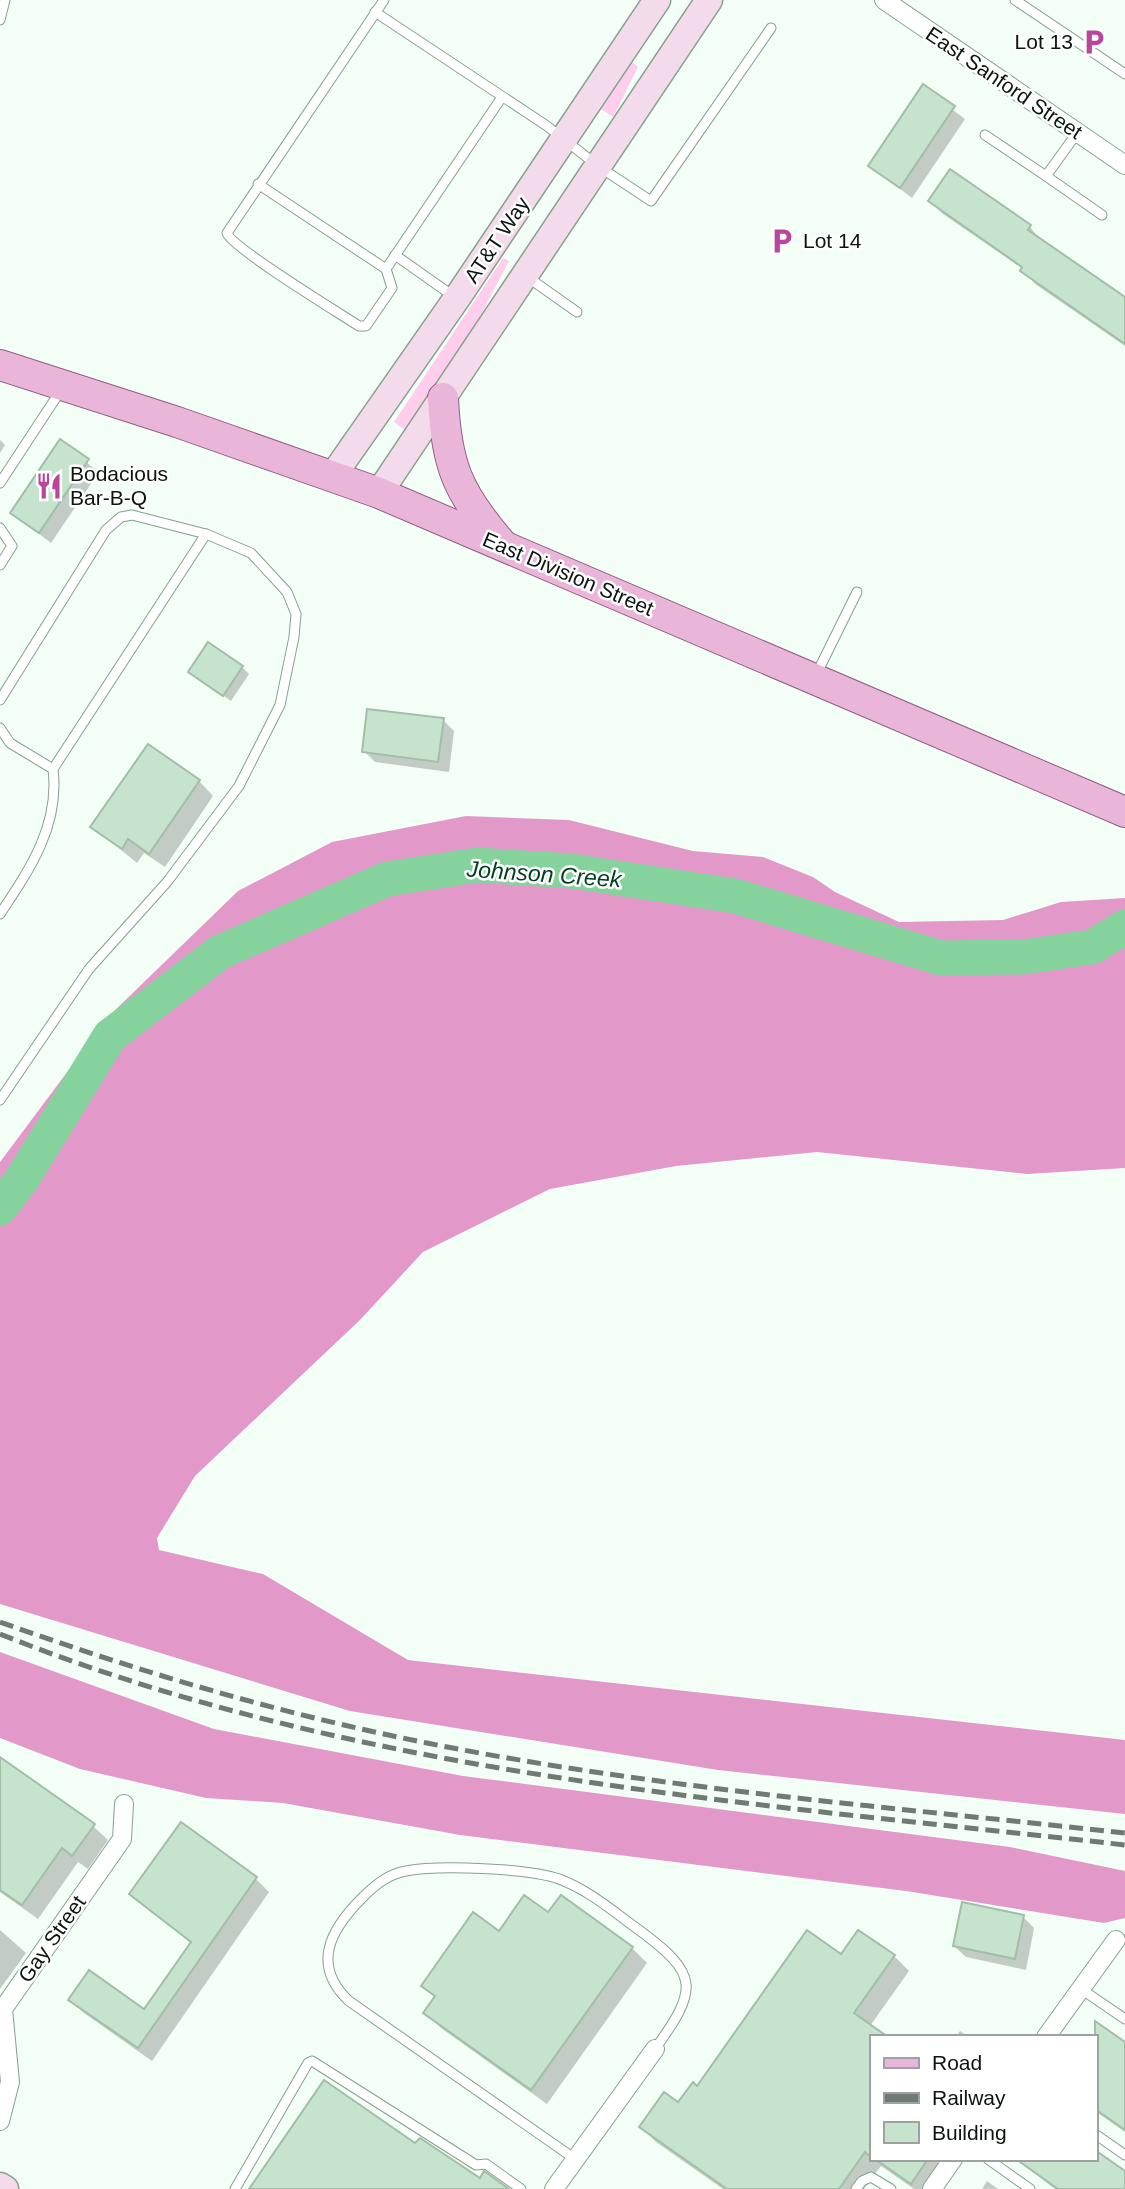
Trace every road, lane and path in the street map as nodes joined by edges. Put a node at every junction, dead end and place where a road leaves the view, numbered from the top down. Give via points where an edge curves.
1 (5, 0) edge
2 (384, 0) edge
3 (657, 0) edge
4 (709, 0) edge
5 (884, 0) edge
6 (1015, 0) edge
7 (375, 12) junction
8 (0, 20) edge
9 (771, 28) dead end
10 (1125, 74) edge
11 (502, 97) junction
12 (1077, 132) junction
13 (985, 135) dead end
14 (563, 141) junction
15 (1125, 165) edge
16 (598, 166) junction
17 (1046, 176) junction
18 (258, 184) junction
19 (1102, 215) dead end
20 (395, 255) junction
21 (386, 269) junction
22 (525, 275) junction
23 (457, 299) junction
24 (577, 312) dead end
25 (0, 365) edge
26 (64, 386) junction
27 (443, 398) junction
28 (332, 477) junction
29 (0, 483) edge
30 (379, 493) junction
31 (0, 528) edge
32 (206, 534) junction
33 (503, 546) junction
34 (0, 565) edge
35 (857, 592) dead end
36 (814, 679) junction
37 (0, 699) edge
38 (0, 728) edge
39 (53, 769) junction
40 (1119, 810) edge
41 (0, 914) edge
42 (0, 1100) edge
43 (124, 1804) dead end
44 (1116, 1940) dead end
45 (1081, 1989) junction
46 (1125, 2020) edge
47 (1047, 2035) edge
48 (3, 2039) edge
49 (654, 2049) joint
50 (0, 2121) edge
51 (1097, 2135) edge
52 (1125, 2155) edge
53 (575, 2159) junction
54 (952, 2161) edge
55 (991, 2161) edge
56 (0, 2186) edge
57 (5, 2189) edge
58 (235, 2189) edge
59 (521, 2189) edge
60 (554, 2189) edge
61 (856, 2189) edge
62 (891, 2189) edge
63 (932, 2189) edge
64 (1030, 2189) edge

1 - 8 lane
2 - 7 lane
3 - 14 main road, AT&T Way
4 - 16 main road, AT&T Way
5 - 12 street, East Sanford Street
6 - 10 lane
7 - 11 lane
7 - 18 lane
9 - 16 lane via 651,201
11 - 14 lane
11 - 20 lane
12 - 15 street, East Sanford Street
12 - 17 lane
13 - 17 lane
14 - 16 lane
14 - 23 main road, AT&T Way
16 - 22 main road, AT&T Way
17 - 19 lane
18 - 21 lane
18 - 21 lane via 228,230 230,240 359,326 366,326 392,288
20 - 21 lane
20 - 23 lane
22 - 24 lane
22 - 27 main road, AT&T Way
23 - 28 main road, AT&T Way
25 - 26 main road, East Division Street
26 - 28 main road, East Division Street
26 - 29 lane
27 - 30 main road, AT&T Way
27 - 33 main road via 451,467 481,520
28 - 30 main road, East Division Street
30 - 33 main road, East Division Street
31 - 34 lane via 12,546
32 - 37 lane via 132,515 121,517 106,530
32 - 39 lane
32 - 42 lane via 251,553 287,592 296,614 280,705 239,786 167,883 89,969
33 - 36 main road, East Division Street
35 - 36 lane
36 - 40 main road, East Division Street
38 - 39 lane via 10,743
39 - 41 lane via 50,827
43 - 48 street, Gay Street via 122,1839 4,2009
44 - 45 street
45 - 46 lane
45 - 47 street
48 - 50 street, Gay Street via 10,2082
49 - 53 street
49 - 53 lane via 682,2007 687,1988 683,1967 589,1894 558,1878 522,1871 406,1871 385,1878 345,1916 328,1950 335,1988
51 - 52 lane
53 - 60 street
54 - 63 street
55 - 64 lane
56 - 57 main road
58 - 59 lane via 308,2063 318,2064 475,2165 486,2164
61 - 62 lane via 871,2177

